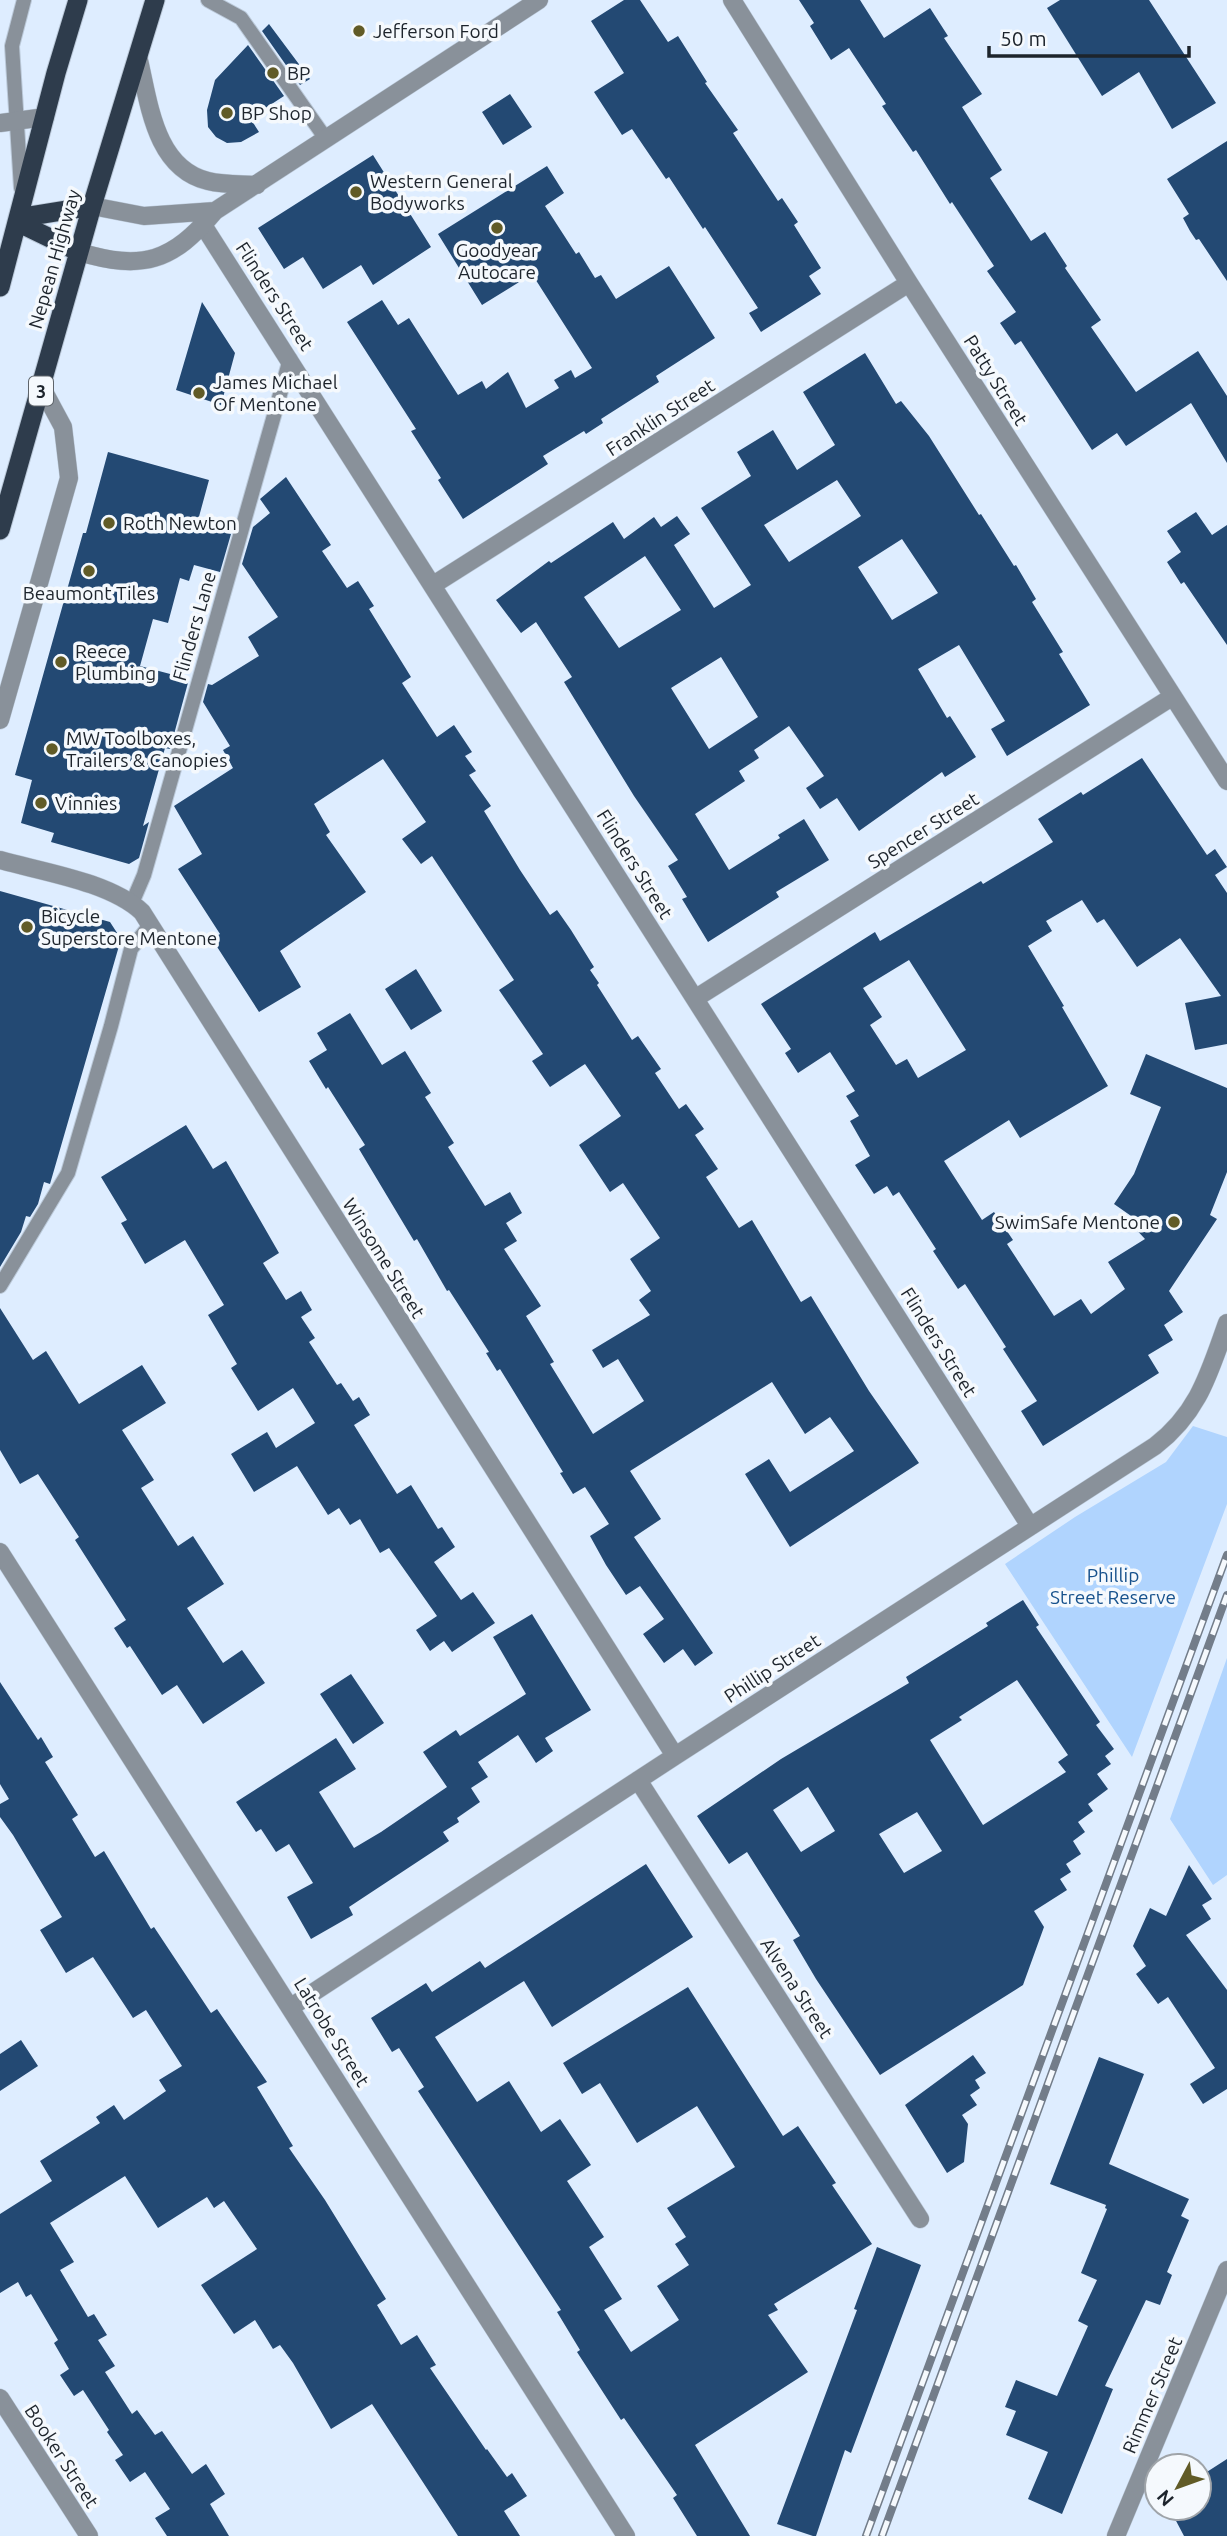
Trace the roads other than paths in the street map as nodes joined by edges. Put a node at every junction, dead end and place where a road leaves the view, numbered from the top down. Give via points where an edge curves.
1 (24, 0) edge
2 (78, 0) edge
3 (155, 0) edge
4 (208, 0) edge
5 (539, 0) edge
6 (732, 0) edge
7 (138, 56) junction
8 (45, 117) junction
9 (9, 122) edge
10 (326, 139) junction
11 (257, 185) junction
12 (92, 206) junction
13 (19, 215) junction
14 (209, 218) junction
15 (79, 252) junction
16 (909, 283) junction
17 (0, 287) edge
18 (290, 359) junction
19 (42, 388) junction
20 (0, 530) edge
21 (433, 585) junction
22 (1172, 697) junction
23 (0, 720) edge
24 (1227, 781) edge
25 (0, 860) edge
26 (132, 903) junction
27 (150, 925) junction
28 (695, 998) junction
29 (0, 1286) edge
30 (1227, 1323) edge
31 (1030, 1526) junction
32 (0, 1552) edge
33 (675, 1756) junction
34 (638, 1780) junction
35 (291, 2007) junction
36 (920, 2220) dead end
37 (1227, 2270) edge
38 (0, 2398) edge
39 (89, 2536) edge
40 (626, 2536) edge
41 (1116, 2536) edge

1 - 9 lane via 12,46
2 - 8 highway
3 - 7 highway, Nepean Highway / 3
4 - 10 lane via 241,18
5 - 10 street
6 - 16 street, Patty Street
7 - 11 street via 156,131 169,154 188,173 207,181
7 - 12 highway, Nepean Highway / 3
8 - 9 street
8 - 13 highway
9 - 13 lane
10 - 11 street
11 - 14 street
12 - 13 highway
12 - 14 street via 144,216
12 - 15 highway, Nepean Highway / 3
13 - 15 highway
13 - 17 highway
14 - 15 street via 185,242 156,258 127,262
14 - 18 street, Flinders Street
15 - 19 highway, Nepean Highway / 3
16 - 21 street, Franklin Street
16 - 22 street, Patty Street
18 - 21 street, Flinders Street
18 - 26 lane, Flinders Lane via 144,875
19 - 20 highway, Nepean Highway / 3
19 - 23 street via 63,427 69,478
21 - 28 street, Flinders Street
22 - 24 street, Patty Street
22 - 28 street, Spencer Street
25 - 26 street, Winsome Street via 107,890
26 - 27 street, Winsome Street
27 - 29 lane via 131,948 68,1173
27 - 33 street, Winsome Street
28 - 31 street, Flinders Street
30 - 31 street, Phillip Street via 1203,1389 1175,1431
31 - 33 street, Phillip Street
32 - 35 street, Latrobe Street
33 - 34 street, Phillip Street
34 - 35 street, Phillip Street
34 - 36 street, Alvena Street
35 - 40 street, Latrobe Street
37 - 41 street, Rimmer Street
38 - 39 street, Booker Street

